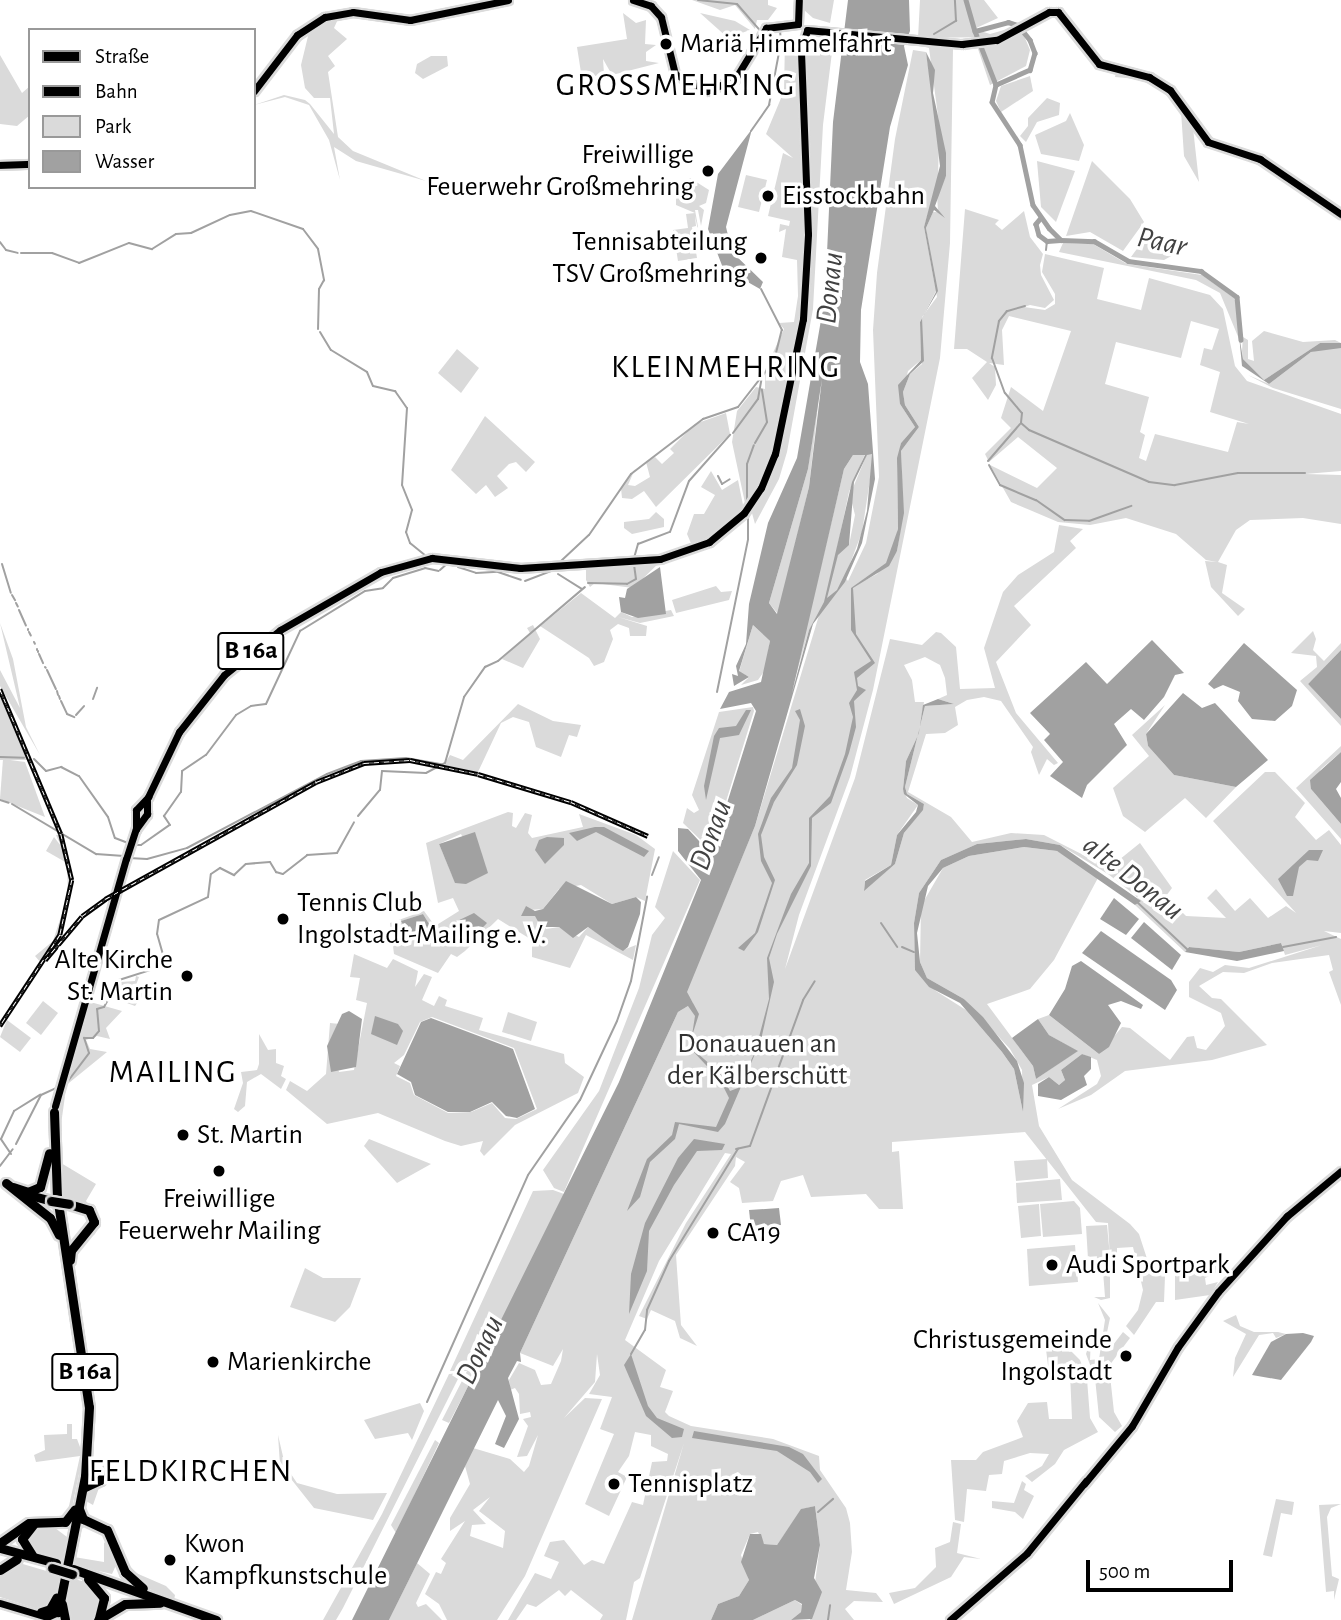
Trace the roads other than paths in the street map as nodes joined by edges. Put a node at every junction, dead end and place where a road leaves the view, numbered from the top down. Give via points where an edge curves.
1 (633, 0) edge
2 (799, 0) edge
3 (499, 1) edge
4 (800, 29) junction
5 (256, 88) edge
6 (28, 164) edge
7 (0, 165) edge
8 (1341, 214) edge
9 (54, 1109) junction
10 (51, 1132) junction
11 (1340, 1172) edge
12 (6, 1183) edge
13 (60, 1215) junction
14 (86, 1235) junction
15 (63, 1250) junction
16 (71, 1285) junction
17 (110, 1467) dead end
18 (87, 1479) junction
19 (77, 1508) junction
20 (88, 1522) junction
21 (38, 1523) junction
22 (50, 1523) junction
23 (71, 1538) junction
24 (0, 1543) edge
25 (0, 1551) edge
26 (118, 1557) junction
27 (17, 1559) junction
28 (40, 1559) junction
29 (54, 1565) junction
30 (0, 1570) edge
31 (72, 1570) junction
32 (91, 1577) junction
33 (61, 1589) junction
34 (157, 1599) junction
35 (0, 1602) edge
36 (186, 1611) junction
37 (51, 1616) edge
38 (65, 1620) edge
39 (98, 1620) edge
40 (202, 1620) edge
41 (216, 1620) edge
42 (950, 1620) edge

1 - 4 main road via 651,6 661,17 677,75 704,90 729,83 763,31
2 - 4 main road, B 16a
3 - 5 main road via 411,20 353,12 325,17 300,32
4 - 8 main road via 970,44 986,42 1058,12 1100,64 1149,77 1170,90 1208,142 1266,162
4 - 9 main road, B 16a via 808,234 803,319 780,435 751,505 717,537 691,551 582,566 497,567 432,558 403,562 281,630 232,667 183,726 143,808
6 - 7 main road
9 - 10 highway, B 16a
9 - 13 highway, B 16a
10 - 12 highway via 41,1185 31,1192
10 - 15 highway, B 16a
11 - 42 main road via 1300,1203 1200,1315 1118,1441 1018,1563
12 - 14 highway, bridge via 92,1212 94,1226
12 - 15 highway via 53,1222
13 - 14 highway via 69,1233
13 - 16 highway, B 16a
14 - 16 highway via 71,1250
15 - 19 highway, B 16a via 86,1427
16 - 18 highway, B 16a via 89,1407
17 - 18 highway via 100,1480
18 - 19 highway, B 16a
19 - 20 highway
19 - 22 highway via 65,1522
19 - 23 highway, B 16a
20 - 23 highway via 79,1524
20 - 26 highway via 107,1530
21 - 22 highway
21 - 24 highway via 22,1527
21 - 28 highway via 25,1530 22,1539 27,1551
22 - 23 highway
23 - 33 highway, B 16a
25 - 27 highway
25 - 28 highway
25 - 29 highway
26 - 32 highway via 113,1574
26 - 34 highway via 131,1580
27 - 29 highway
27 - 30 highway
28 - 29 highway
29 - 31 highway, bridge
31 - 32 highway
31 - 34 highway
32 - 34 highway
32 - 39 highway via 104,1598
33 - 37 highway, B 16a
33 - 37 highway
33 - 38 highway
34 - 36 highway
34 - 39 highway via 125,1604
35 - 37 main road
36 - 40 highway
36 - 41 highway

